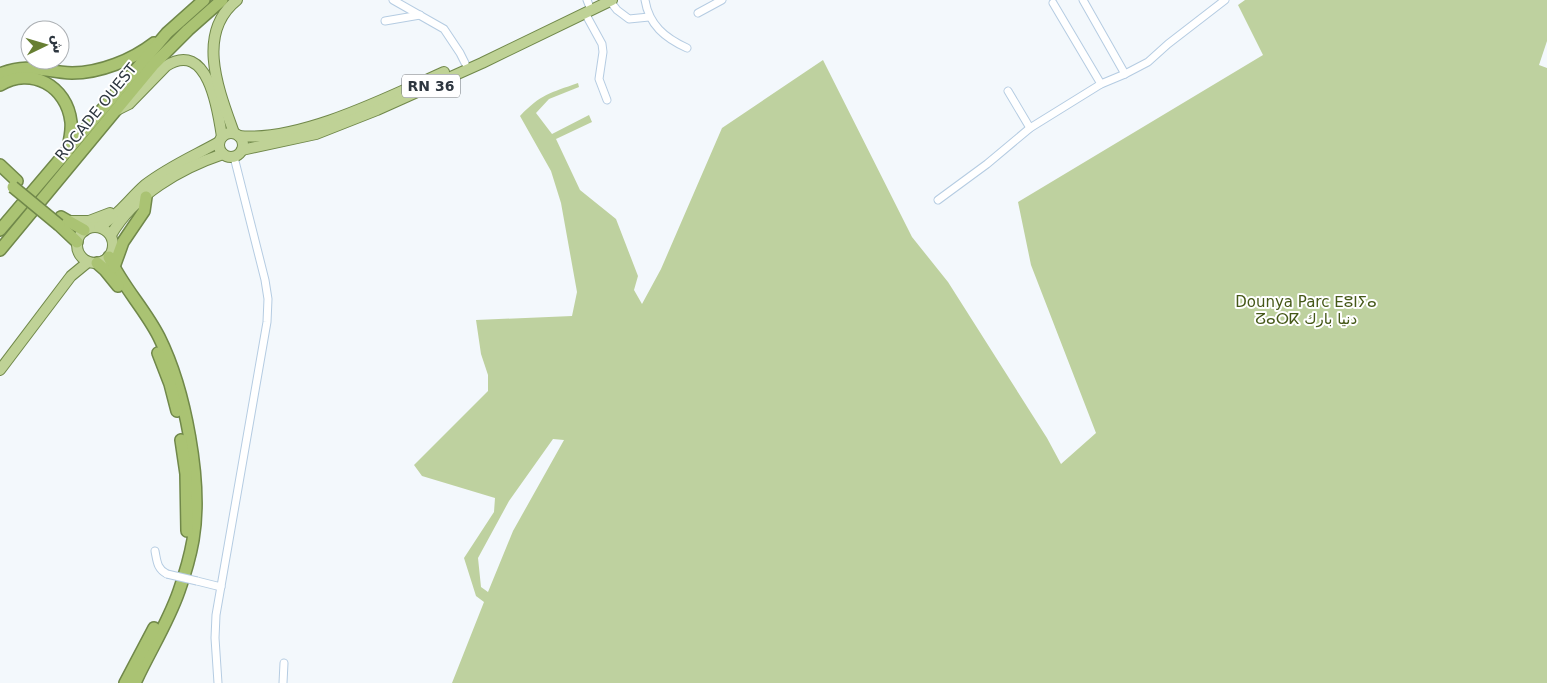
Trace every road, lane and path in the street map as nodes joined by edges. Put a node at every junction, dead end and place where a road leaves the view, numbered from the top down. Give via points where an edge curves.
1 (204, 0) edge
2 (222, 0) edge
3 (238, 0) edge
4 (393, 0) edge
5 (599, 0) edge
6 (611, 0) edge
7 (644, 0) edge
8 (722, 0) edge
9 (1083, 0) edge
10 (1225, 0) edge
11 (1053, 3) dead end
12 (587, 6) edge
13 (698, 13) dead end
14 (420, 15) junction
15 (570, 17) junction
16 (649, 17) junction
17 (385, 21) dead end
18 (167, 33) junction
19 (687, 48) dead end
20 (465, 63) junction
21 (0, 74) edge
22 (1125, 74) junction
23 (1101, 84) junction
24 (0, 85) edge
25 (1008, 91) dead end
26 (607, 100) dead end
27 (116, 110) junction
28 (1030, 128) junction
29 (236, 134) junction
30 (220, 139) junction
31 (238, 153) junction
32 (66, 154) junction
33 (223, 154) junction
34 (0, 165) edge
35 (0, 176) edge
36 (15, 184) junction
37 (133, 197) junction
38 (146, 197) junction
39 (938, 200) dead end
40 (63, 221) junction
41 (99, 227) junction
42 (0, 230) edge
43 (84, 230) junction
44 (111, 235) junction
45 (76, 242) junction
46 (0, 250) edge
47 (88, 260) junction
48 (111, 262) junction
49 (0, 360) edge
50 (0, 370) edge
51 (156, 551) dead end
52 (220, 587) junction
53 (284, 663) dead end
54 (125, 683) edge
55 (135, 683) edge
56 (218, 683) edge
57 (283, 683) edge

1 - 18 highway, ROCADE OUEST
2 - 27 highway, ROCADE OUEST via 175,42
3 - 29 main road via 220,19 213,43 218,84
4 - 14 street
5 - 12 main road, RN 36
6 - 12 main road, RN 36
6 - 16 street via 617,10 629,19
7 - 16 street
8 - 13 street
9 - 22 street
10 - 22 street via 1148,62
11 - 23 street
12 - 15 main road, RN 36
12 - 26 street via 602,44 599,79
14 - 17 street
14 - 20 street via 444,29
15 - 20 main road, RN 36
15 - 31 main road, RN 36 via 482,63 377,110 316,134
16 - 19 street via 666,37
18 - 21 highway via 137,54 95,70 73,73 24,67
18 - 32 highway, ROCADE OUEST
20 - 29 main road, RN 36 via 368,106 318,124 264,137
22 - 23 street
23 - 28 street
24 - 32 highway via 26,77 42,80 53,87 66,105 70,118
25 - 28 street
27 - 30 main road via 129,104 166,66 186,61 198,65 206,75 218,117
27 - 46 highway, ROCADE OUEST
28 - 39 street
29 - 30 main road via 228,133
29 - 31 main road via 243,144
30 - 33 main road via 219,147
30 - 37 main road via 165,171
31 - 33 main road via 228,157
31 - 52 street via 265,280 268,322
32 - 42 highway, ROCADE OUEST
33 - 38 main road via 185,170
34 - 36 highway
35 - 36 highway
36 - 40 highway, bridge
37 - 40 main road via 104,217 89,221
37 - 41 main road via 113,218
38 - 44 main road via 123,218
38 - 48 highway via 144,211
40 - 43 highway
40 - 45 highway
41 - 43 main road
41 - 44 main road
43 - 45 main road
44 - 48 main road
45 - 47 main road via 77,249
47 - 48 main road
47 - 49 main road via 68,274
47 - 50 main road via 71,276
47 - 54 highway via 105,270 134,309 162,360 179,420 186,474 187,536 171,596
48 - 55 highway via 147,315 171,363 184,410 195,490 193,539 183,580 168,619
51 - 52 street, bridge via 158,567 167,574
52 - 56 street via 214,628
53 - 57 street

